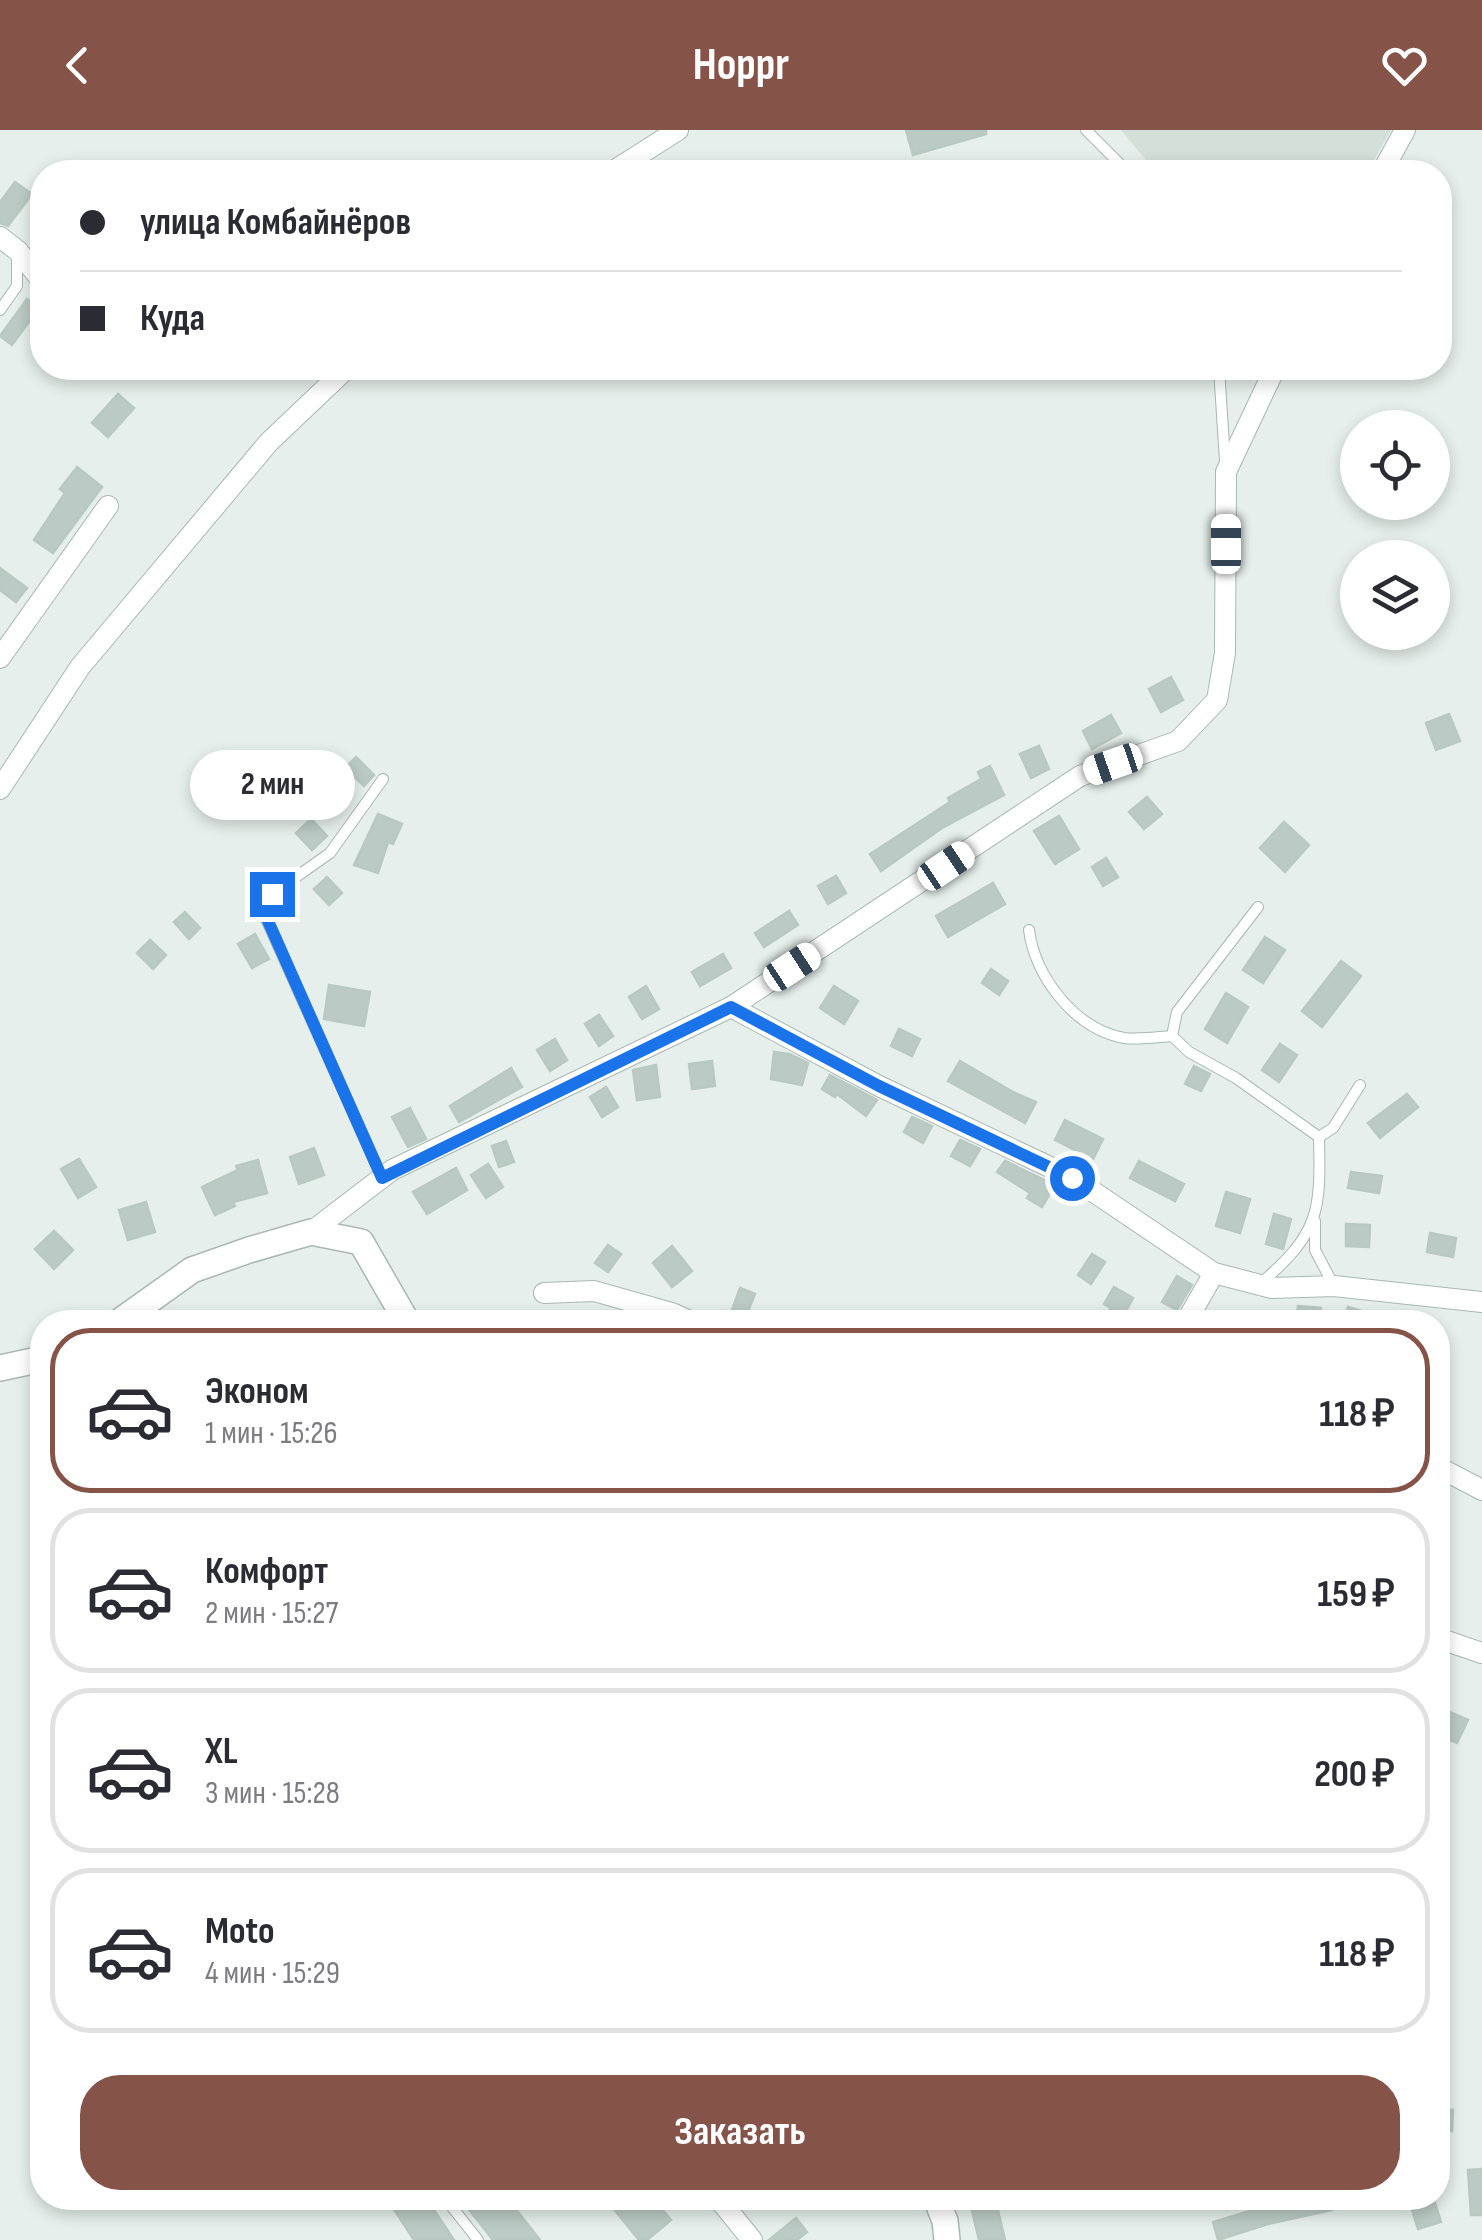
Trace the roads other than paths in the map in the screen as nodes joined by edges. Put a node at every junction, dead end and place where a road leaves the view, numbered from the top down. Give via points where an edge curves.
1 (678, 130) edge
2 (1086, 130) edge
3 (1405, 130) edge
4 (631, 160) edge
5 (1116, 160) edge
6 (1389, 160) edge
7 (0, 237) edge
8 (18, 251) junction
9 (30, 266) edge
10 (0, 310) edge
11 (334, 380) edge
12 (1220, 380) edge
13 (1270, 380) edge
14 (1226, 472) junction
15 (108, 506) dead end
16 (0, 658) edge
17 (383, 780) dead end
18 (0, 788) edge
19 (1258, 907) dead end
20 (1029, 930) dead end
21 (731, 1007) junction
22 (1172, 1036) junction
23 (1360, 1085) dead end
24 (1319, 1137) junction
25 (382, 1178) junction
26 (1316, 1220) junction
27 (310, 1232) junction
28 (1214, 1273) junction
29 (1260, 1285) junction
30 (1334, 1286) junction
31 (544, 1294) dead end
32 (1482, 1302) edge
33 (135, 1310) edge
34 (400, 1310) edge
35 (665, 1310) edge
36 (1196, 1310) edge
37 (30, 1362) edge
38 (0, 1368) edge
39 (1450, 1473) edge
40 (1482, 1490) edge
41 (1450, 1642) edge
42 (1482, 1653) edge
43 (454, 2210) edge
44 (728, 2210) edge
45 (941, 2210) edge
46 (478, 2240) edge
47 (752, 2240) edge
48 (947, 2240) edge

1 - 4 street
2 - 5 lane
3 - 6 street
7 - 8 street
8 - 9 street
8 - 10 lane via 17,286
11 - 18 street via 269,442 92,652
12 - 14 lane
13 - 14 street
14 - 21 street via 1226,653 1217,700 1178,741 1080,776
15 - 16 street
17 - 25 lane via 330,853 272,894 264,912
19 - 22 lane via 1177,1012
20 - 22 lane via 1036,966 1087,1021 1121,1037
21 - 25 street
21 - 28 street via 1072,1178
22 - 24 lane
23 - 24 lane via 1334,1128
24 - 26 lane
25 - 27 street
26 - 29 lane
26 - 30 lane via 1315,1250
27 - 33 street via 192,1270
27 - 34 street via 361,1242
28 - 29 street
28 - 36 street
29 - 30 street
30 - 32 street
31 - 35 street via 594,1291
37 - 38 street
39 - 40 street
41 - 42 street
43 - 46 lane
44 - 47 street
45 - 48 street

